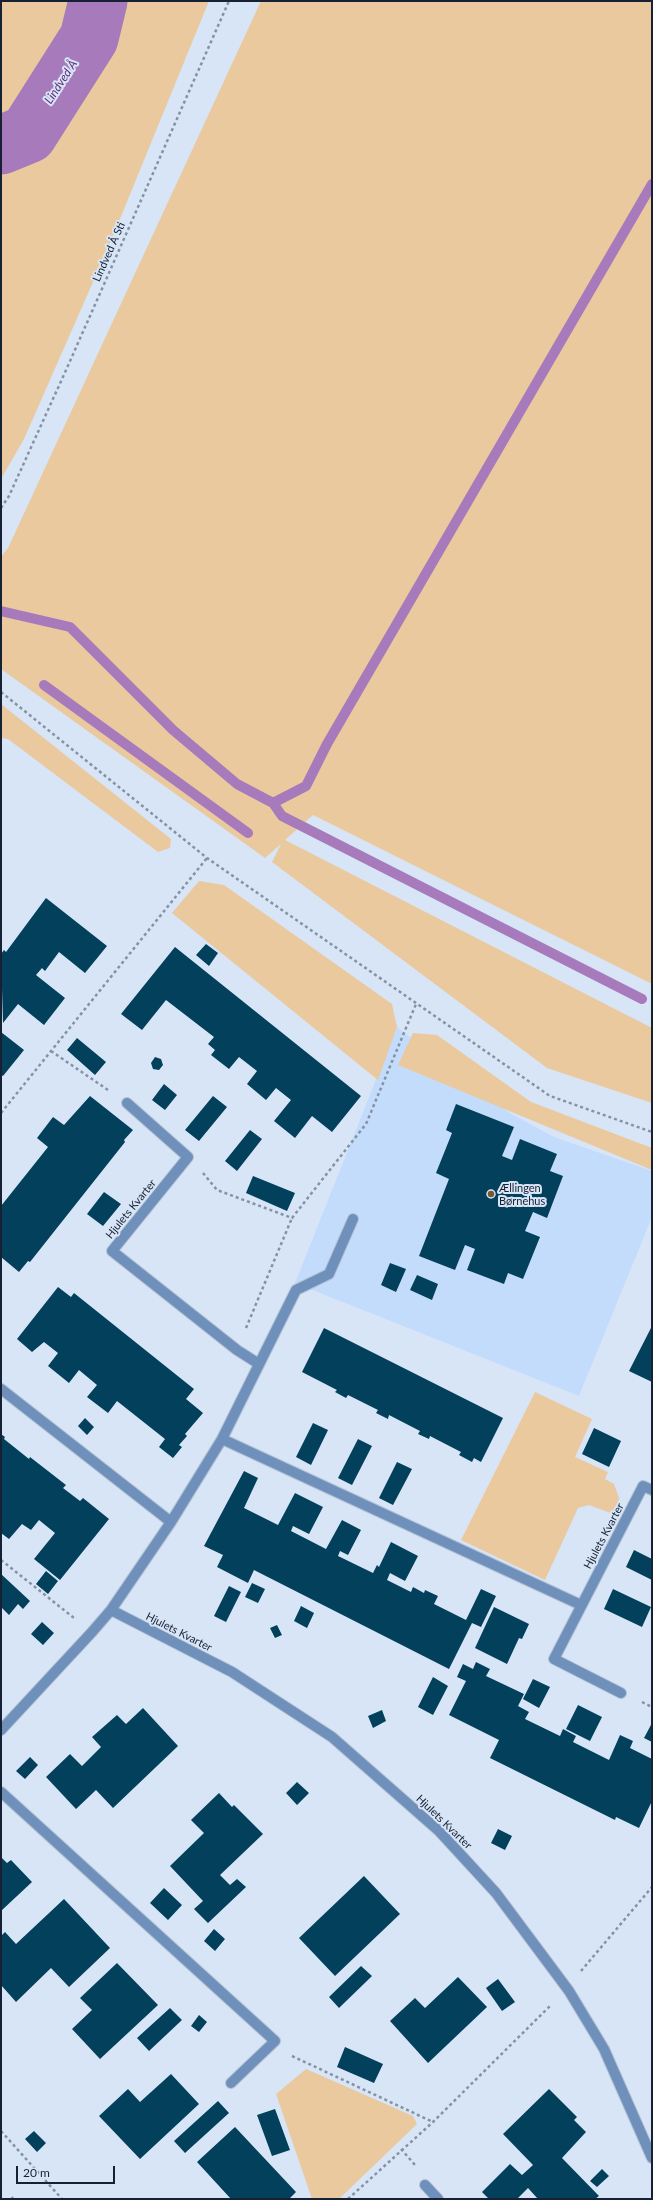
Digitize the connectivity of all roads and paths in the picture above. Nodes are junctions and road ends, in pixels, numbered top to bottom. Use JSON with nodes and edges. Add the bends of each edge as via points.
{"nodes":[{"id":1,"x":229,"y":1,"type":"edge"},
{"id":2,"x":1,"y":508,"type":"edge"},
{"id":3,"x":1,"y":692,"type":"edge"},
{"id":4,"x":207,"y":858,"type":"junction"},
{"id":5,"x":416,"y":1004,"type":"junction"},
{"id":6,"x":51,"y":1051,"type":"junction"},
{"id":7,"x":127,"y":1103,"type":"joint"},
{"id":8,"x":1,"y":1113,"type":"edge"},
{"id":9,"x":652,"y":1132,"type":"edge"},
{"id":10,"x":188,"y":1157,"type":"junction"},
{"id":11,"x":292,"y":1218,"type":"junction"},
{"id":12,"x":353,"y":1219,"type":"dead end"},
{"id":13,"x":236,"y":1350,"type":"junction"},
{"id":14,"x":259,"y":1364,"type":"junction"},
{"id":15,"x":1,"y":1389,"type":"edge"},
{"id":16,"x":222,"y":1439,"type":"junction"},
{"id":17,"x":652,"y":1490,"type":"edge"},
{"id":18,"x":171,"y":1522,"type":"junction"},
{"id":19,"x":1,"y":1560,"type":"edge"},
{"id":20,"x":581,"y":1605,"type":"junction"},
{"id":21,"x":111,"y":1610,"type":"junction"},
{"id":22,"x":92,"y":1632,"type":"junction"},
{"id":23,"x":621,"y":1693,"type":"dead end"},
{"id":24,"x":1,"y":1730,"type":"edge"},
{"id":25,"x":1,"y":1792,"type":"edge"},
{"id":26,"x":652,"y":1888,"type":"edge"},
{"id":27,"x":567,"y":1988,"type":"junction"},
{"id":28,"x":275,"y":2041,"type":"junction"},
{"id":29,"x":232,"y":2083,"type":"dead end"},
{"id":30,"x":433,"y":2122,"type":"junction"},
{"id":31,"x":1,"y":2131,"type":"edge"},
{"id":32,"x":652,"y":2158,"type":"edge"},
{"id":33,"x":425,"y":2185,"type":"dead end"},
{"id":34,"x":62,"y":2199,"type":"edge"},
{"id":35,"x":348,"y":2199,"type":"edge"},
{"id":36,"x":438,"y":2199,"type":"edge"}],
"edges":[{"from":1,"to":2,"type":"path","name":"Lindved Å Sti","via":[[67,368]]},
{"from":3,"to":4,"type":"path"},
{"from":4,"to":5,"type":"path"},
{"from":4,"to":6,"type":"path"},
{"from":5,"to":9,"type":"path","via":[[550,1096]]},
{"from":5,"to":11,"type":"path","via":[[366,1124]]},
{"from":6,"to":7,"type":"path"},
{"from":6,"to":8,"type":"path"},
{"from":7,"to":10,"type":"street"},
{"from":10,"to":11,"type":"path","via":[[217,1190]]},
{"from":10,"to":13,"type":"street","name":"Hjulets Kvarter","via":[[112,1251]]},
{"from":11,"to":13,"type":"path"},
{"from":12,"to":14,"type":"street","via":[[328,1274],[296,1290]]},
{"from":13,"to":14,"type":"street","name":"Hjulets Kvarter"},
{"from":14,"to":16,"type":"street"},
{"from":15,"to":18,"type":"street"},
{"from":16,"to":18,"type":"street"},
{"from":16,"to":20,"type":"street"},
{"from":17,"to":20,"type":"street","name":"Hjulets Kvarter","via":[[644,1486]]},
{"from":18,"to":21,"type":"street"},
{"from":19,"to":22,"type":"path"},
{"from":20,"to":23,"type":"street","name":"Hjulets Kvarter","via":[[554,1659]]},
{"from":21,"to":22,"type":"street"},
{"from":21,"to":27,"type":"street","name":"Hjulets Kvarter","via":[[232,1672],[332,1737],[439,1831],[496,1894]]},
{"from":22,"to":24,"type":"street"},
{"from":25,"to":28,"type":"street"},
{"from":26,"to":27,"type":"path"},
{"from":27,"to":30,"type":"path","via":[[523,2035]]},
{"from":27,"to":32,"type":"street","name":"Hjulets Kvarter","via":[[604,2049]]},
{"from":28,"to":29,"type":"street"},
{"from":28,"to":30,"type":"path","via":[[293,2057]]},
{"from":30,"to":35,"type":"path"},
{"from":31,"to":34,"type":"path"},
{"from":33,"to":36,"type":"street"}]}
